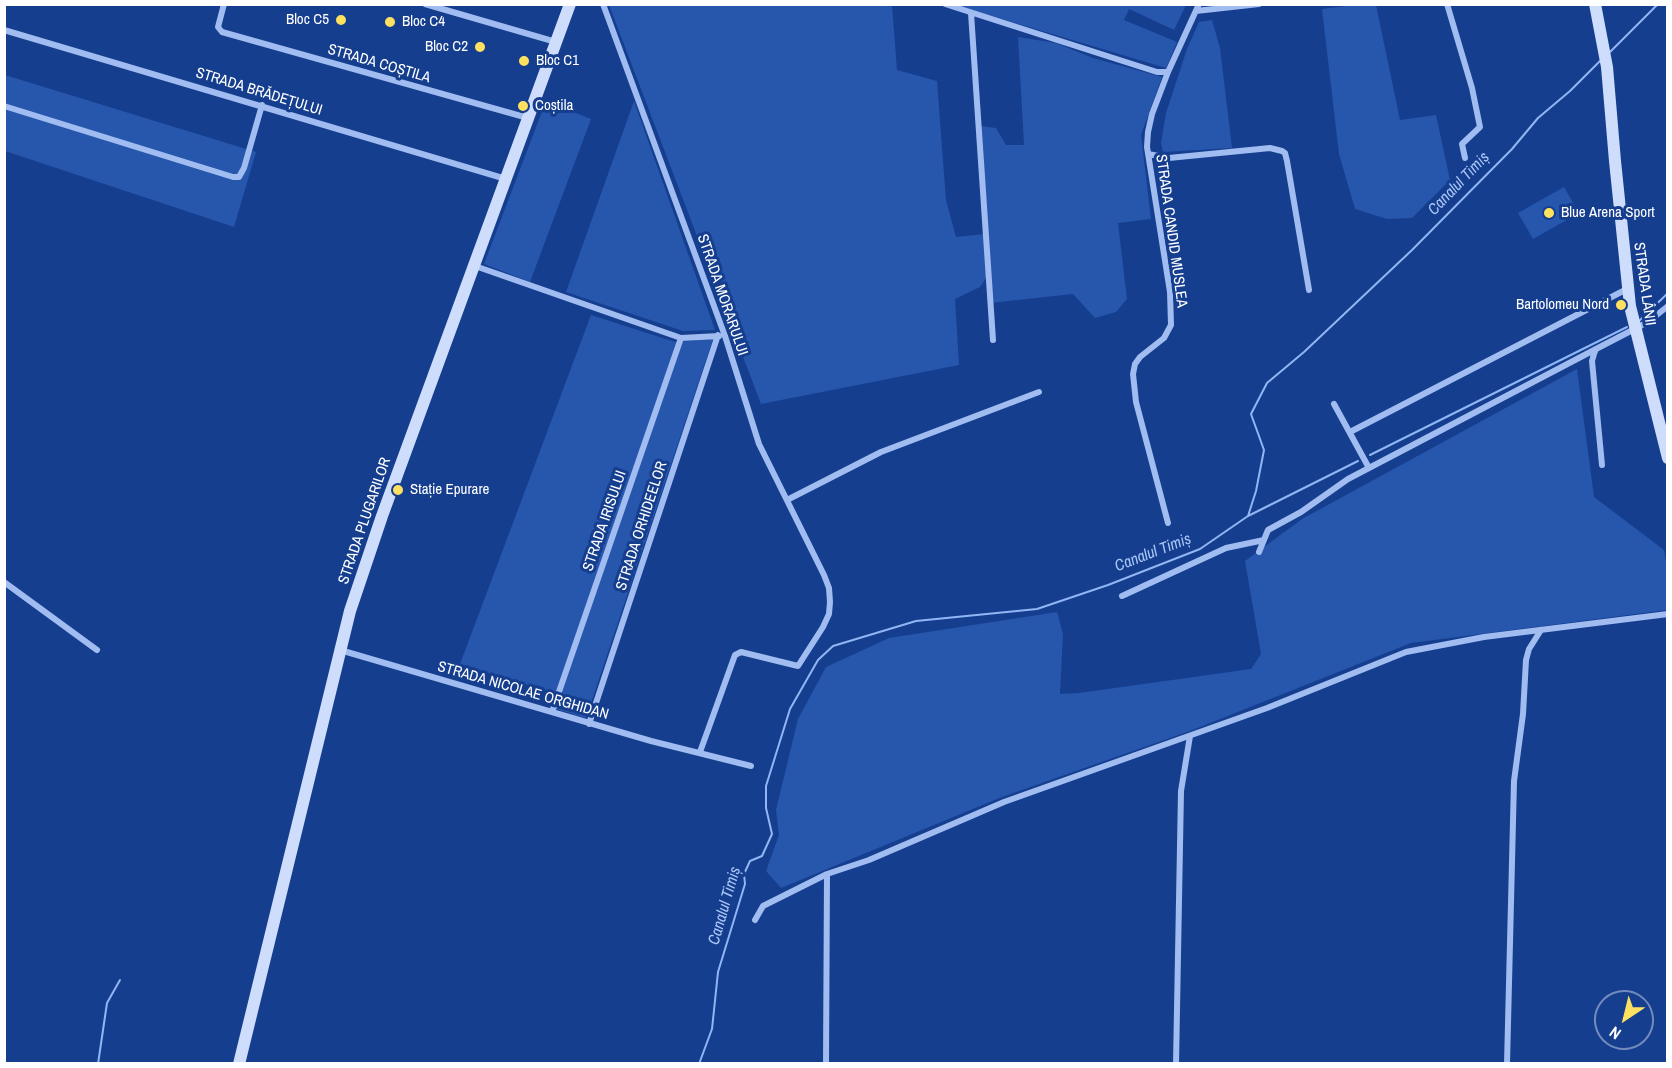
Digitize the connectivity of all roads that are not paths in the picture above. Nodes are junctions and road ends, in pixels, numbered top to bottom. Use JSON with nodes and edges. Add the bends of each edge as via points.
{"nodes":[{"id":1,"x":224,"y":4,"type":"edge"},
{"id":2,"x":425,"y":4,"type":"edge"},
{"id":3,"x":570,"y":4,"type":"edge"},
{"id":4,"x":603,"y":4,"type":"edge"},
{"id":5,"x":945,"y":4,"type":"edge"},
{"id":6,"x":1259,"y":4,"type":"edge"},
{"id":7,"x":1447,"y":4,"type":"edge"},
{"id":8,"x":1595,"y":4,"type":"edge"},
{"id":9,"x":1197,"y":8,"type":"edge"},
{"id":10,"x":971,"y":13,"type":"junction"},
{"id":11,"x":4,"y":30,"type":"edge"},
{"id":12,"x":556,"y":42,"type":"junction"},
{"id":13,"x":1168,"y":72,"type":"junction"},
{"id":14,"x":262,"y":105,"type":"junction"},
{"id":15,"x":4,"y":106,"type":"edge"},
{"id":16,"x":529,"y":118,"type":"junction"},
{"id":17,"x":1148,"y":154,"type":"junction"},
{"id":18,"x":1465,"y":158,"type":"dead end"},
{"id":19,"x":506,"y":179,"type":"junction"},
{"id":20,"x":474,"y":265,"type":"junction"},
{"id":21,"x":1627,"y":289,"type":"junction"},
{"id":22,"x":1309,"y":290,"type":"dead end"},
{"id":23,"x":1668,"y":306,"type":"edge"},
{"id":24,"x":1634,"y":330,"type":"junction"},
{"id":25,"x":722,"y":336,"type":"junction"},
{"id":26,"x":681,"y":338,"type":"junction"},
{"id":27,"x":993,"y":340,"type":"dead end"},
{"id":28,"x":1596,"y":349,"type":"junction"},
{"id":29,"x":1039,"y":392,"type":"dead end"},
{"id":30,"x":1334,"y":404,"type":"dead end"},
{"id":31,"x":1350,"y":432,"type":"junction"},
{"id":32,"x":1668,"y":458,"type":"edge"},
{"id":33,"x":1602,"y":465,"type":"dead end"},
{"id":34,"x":1369,"y":468,"type":"junction"},
{"id":35,"x":787,"y":500,"type":"junction"},
{"id":36,"x":1168,"y":523,"type":"dead end"},
{"id":37,"x":1264,"y":540,"type":"junction"},
{"id":38,"x":1259,"y":552,"type":"dead end"},
{"id":39,"x":4,"y":582,"type":"edge"},
{"id":40,"x":1122,"y":596,"type":"dead end"},
{"id":41,"x":1668,"y":614,"type":"edge"},
{"id":42,"x":1541,"y":630,"type":"junction"},
{"id":43,"x":98,"y":650,"type":"dead end"},
{"id":44,"x":340,"y":650,"type":"junction"},
{"id":45,"x":552,"y":712,"type":"junction"},
{"id":46,"x":589,"y":724,"type":"junction"},
{"id":47,"x":1190,"y":736,"type":"junction"},
{"id":48,"x":700,"y":752,"type":"junction"},
{"id":49,"x":751,"y":766,"type":"dead end"},
{"id":50,"x":827,"y":874,"type":"junction"},
{"id":51,"x":755,"y":920,"type":"dead end"},
{"id":52,"x":239,"y":1064,"type":"edge"},
{"id":53,"x":826,"y":1064,"type":"edge"},
{"id":54,"x":1176,"y":1064,"type":"edge"},
{"id":55,"x":1507,"y":1064,"type":"edge"}],
"edges":[{"from":1,"to":16,"type":"street","name":"STRADA COȘTILA","via":[[218,27],[222,32]]},
{"from":2,"to":12,"type":"street"},
{"from":3,"to":12,"type":"street","name":"STRADA PLUGARILOR"},
{"from":4,"to":25,"type":"street","name":"STRADA MORARULUI"},
{"from":5,"to":10,"type":"street"},
{"from":6,"to":9,"type":"street"},
{"from":7,"to":18,"type":"street","via":[[1480,127],[1462,144]]},
{"from":8,"to":21,"type":"street","name":"STRADA LÂNII","via":[[1607,67]]},
{"from":9,"to":13,"type":"street","name":"STRADA CANDID MUSLEA"},
{"from":10,"to":13,"type":"street"},
{"from":10,"to":27,"type":"street"},
{"from":11,"to":14,"type":"street","name":"STRADA BRĂDEȚULUI"},
{"from":12,"to":16,"type":"street","name":"STRADA PLUGARILOR"},
{"from":13,"to":17,"type":"street","name":"STRADA CANDID MUSLEA","via":[[1152,114]]},
{"from":14,"to":15,"type":"street","via":[[239,177]]},
{"from":14,"to":19,"type":"street","name":"STRADA BRĂDEȚULUI"},
{"from":16,"to":19,"type":"street","name":"STRADA PLUGARILOR"},
{"from":17,"to":22,"type":"street","via":[[1177,158],[1270,148],[1285,153]]},
{"from":17,"to":36,"type":"street","name":"STRADA CANDID MUSLEA","via":[[1172,325],[1164,338],[1135,364],[1134,381]]},
{"from":19,"to":20,"type":"street","name":"STRADA PLUGARILOR"},
{"from":20,"to":26,"type":"street"},
{"from":20,"to":44,"type":"street","name":"STRADA PLUGARILOR","via":[[381,516]]},
{"from":21,"to":24,"type":"street","name":"STRADA LÂNII"},
{"from":21,"to":31,"type":"street"},
{"from":23,"to":24,"type":"street"},
{"from":24,"to":28,"type":"street"},
{"from":24,"to":32,"type":"street","name":"STRADA LÂNII"},
{"from":25,"to":26,"type":"street"},
{"from":25,"to":35,"type":"street","name":"STRADA MORARULUI","via":[[759,444]]},
{"from":25,"to":46,"type":"street","name":"STRADA ORHIDEELOR"},
{"from":26,"to":45,"type":"street","name":"STRADA IRISULUI"},
{"from":28,"to":33,"type":"street","via":[[1592,361]]},
{"from":28,"to":34,"type":"street"},
{"from":29,"to":35,"type":"street","via":[[881,452]]},
{"from":30,"to":31,"type":"street"},
{"from":31,"to":34,"type":"street"},
{"from":34,"to":37,"type":"street","via":[[1268,530]]},
{"from":35,"to":48,"type":"street","name":"STRADA MORARULUI","via":[[829,588],[829,614],[798,666],[741,652],[735,655]]},
{"from":37,"to":38,"type":"street"},
{"from":37,"to":40,"type":"street","via":[[1226,548]]},
{"from":39,"to":43,"type":"street"},
{"from":41,"to":42,"type":"street"},
{"from":42,"to":47,"type":"street","via":[[1406,652]]},
{"from":42,"to":55,"type":"street","via":[[1526,660],[1514,781]]},
{"from":44,"to":45,"type":"street","name":"STRADA NICOLAE ORGHIDAN"},
{"from":44,"to":52,"type":"street","name":"STRADA PLUGARILOR"},
{"from":45,"to":46,"type":"street","name":"STRADA NICOLAE ORGHIDAN"},
{"from":46,"to":48,"type":"street","name":"STRADA NICOLAE ORGHIDAN"},
{"from":47,"to":50,"type":"street","via":[[1004,802]]},
{"from":47,"to":54,"type":"street","via":[[1181,791]]},
{"from":48,"to":49,"type":"street","name":"STRADA NICOLAE ORGHIDAN"},
{"from":50,"to":51,"type":"street","via":[[763,906]]},
{"from":50,"to":53,"type":"street"}]}
